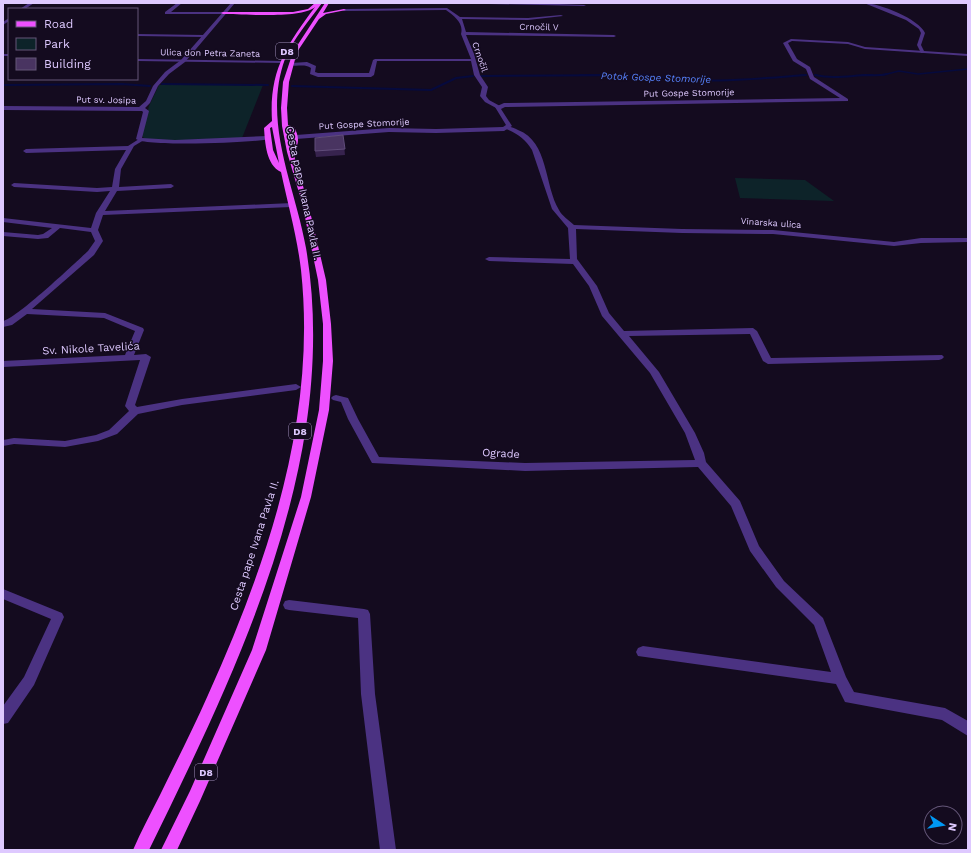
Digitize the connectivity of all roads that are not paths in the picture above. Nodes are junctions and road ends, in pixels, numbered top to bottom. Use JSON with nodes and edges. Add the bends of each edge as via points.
{"nodes":[{"id":1,"x":180,"y":3,"type":"edge"},
{"id":2,"x":233,"y":3,"type":"edge"},
{"id":3,"x":317,"y":3,"type":"edge"},
{"id":4,"x":320,"y":3,"type":"edge"},
{"id":5,"x":327,"y":3,"type":"edge"},
{"id":6,"x":332,"y":3,"type":"edge"},
{"id":7,"x":866,"y":3,"type":"edge"},
{"id":8,"x":872,"y":3,"type":"edge"},
{"id":9,"x":881,"y":3,"type":"edge"},
{"id":10,"x":584,"y":5,"type":"dead end"},
{"id":11,"x":447,"y":6,"type":"edge"},
{"id":12,"x":344,"y":10,"type":"junction"},
{"id":13,"x":457,"y":10,"type":"dead end"},
{"id":14,"x":293,"y":13,"type":"junction"},
{"id":15,"x":223,"y":14,"type":"junction"},
{"id":16,"x":562,"y":16,"type":"dead end"},
{"id":17,"x":459,"y":18,"type":"junction"},
{"id":18,"x":316,"y":20,"type":"junction"},
{"id":19,"x":305,"y":23,"type":"junction"},
{"id":20,"x":463,"y":33,"type":"junction"},
{"id":21,"x":138,"y":35,"type":"edge"},
{"id":22,"x":204,"y":36,"type":"junction"},
{"id":23,"x":614,"y":36,"type":"dead end"},
{"id":24,"x":923,"y":52,"type":"junction"},
{"id":25,"x":968,"y":55,"type":"edge"},
{"id":26,"x":138,"y":60,"type":"edge"},
{"id":27,"x":474,"y":60,"type":"junction"},
{"id":28,"x":183,"y":61,"type":"junction"},
{"id":29,"x":287,"y":63,"type":"junction"},
{"id":30,"x":498,"y":107,"type":"junction"},
{"id":31,"x":3,"y":108,"type":"edge"},
{"id":32,"x":140,"y":109,"type":"junction"},
{"id":33,"x":274,"y":122,"type":"junction"},
{"id":34,"x":285,"y":126,"type":"junction"},
{"id":35,"x":508,"y":128,"type":"junction"},
{"id":36,"x":296,"y":137,"type":"junction"},
{"id":37,"x":268,"y":138,"type":"junction"},
{"id":38,"x":141,"y":140,"type":"junction"},
{"id":39,"x":130,"y":148,"type":"junction"},
{"id":40,"x":26,"y":151,"type":"dead end"},
{"id":41,"x":290,"y":152,"type":"junction"},
{"id":42,"x":284,"y":171,"type":"junction"},
{"id":43,"x":14,"y":185,"type":"dead end"},
{"id":44,"x":171,"y":186,"type":"dead end"},
{"id":45,"x":115,"y":189,"type":"junction"},
{"id":46,"x":292,"y":205,"type":"junction"},
{"id":47,"x":100,"y":213,"type":"junction"},
{"id":48,"x":3,"y":220,"type":"edge"},
{"id":49,"x":59,"y":226,"type":"junction"},
{"id":50,"x":572,"y":227,"type":"junction"},
{"id":51,"x":94,"y":230,"type":"junction"},
{"id":52,"x":3,"y":234,"type":"edge"},
{"id":53,"x":968,"y":240,"type":"edge"},
{"id":54,"x":489,"y":259,"type":"dead end"},
{"id":55,"x":575,"y":262,"type":"junction"},
{"id":56,"x":25,"y":311,"type":"junction"},
{"id":57,"x":3,"y":324,"type":"edge"},
{"id":58,"x":622,"y":334,"type":"junction"},
{"id":59,"x":939,"y":356,"type":"dead end"},
{"id":60,"x":128,"y":358,"type":"junction"},
{"id":61,"x":3,"y":364,"type":"edge"},
{"id":62,"x":296,"y":387,"type":"dead end"},
{"id":63,"x":336,"y":398,"type":"dead end"},
{"id":64,"x":136,"y":411,"type":"junction"},
{"id":65,"x":3,"y":443,"type":"edge"},
{"id":66,"x":701,"y":463,"type":"junction"},
{"id":67,"x":3,"y":594,"type":"edge"},
{"id":68,"x":289,"y":605,"type":"dead end"},
{"id":69,"x":643,"y":652,"type":"dead end"},
{"id":70,"x":840,"y":679,"type":"junction"},
{"id":71,"x":3,"y":718,"type":"edge"},
{"id":72,"x":968,"y":730,"type":"edge"},
{"id":73,"x":141,"y":850,"type":"edge"},
{"id":74,"x":170,"y":850,"type":"edge"},
{"id":75,"x":388,"y":850,"type":"edge"}],
"edges":[{"from":1,"to":15,"type":"street","via":[[167,13]]},
{"from":2,"to":15,"type":"street"},
{"from":3,"to":14,"type":"main road","via":[[310,10]]},
{"from":4,"to":19,"type":"main road","name":"Cesta pape Ivana Pavla II.","number":"D8"},
{"from":5,"to":18,"type":"main road","name":"Cesta pape Ivana Pavla II.","number":"D8"},
{"from":6,"to":12,"type":"main road","via":[[330,6]]},
{"from":7,"to":24,"type":"street","via":[[914,22],[922,28],[919,45]]},
{"from":8,"to":9,"type":"street"},
{"from":10,"to":11,"type":"street"},
{"from":11,"to":12,"type":"street"},
{"from":11,"to":13,"type":"street"},
{"from":11,"to":17,"type":"street"},
{"from":12,"to":18,"type":"main road","via":[[325,14]]},
{"from":14,"to":15,"type":"main road"},
{"from":14,"to":19,"type":"main road","via":[[302,15]]},
{"from":15,"to":22,"type":"street"},
{"from":16,"to":17,"type":"street","via":[[528,19]]},
{"from":17,"to":20,"type":"street","name":"Crnočil"},
{"from":18,"to":29,"type":"main road","name":"Cesta pape Ivana Pavla II.","number":"D8"},
{"from":19,"to":29,"type":"main road","name":"Cesta pape Ivana Pavla II.","number":"D8","via":[[291,45]]},
{"from":20,"to":23,"type":"street","name":"Crnočil V"},
{"from":20,"to":27,"type":"street","name":"Crnočil"},
{"from":21,"to":22,"type":"street"},
{"from":22,"to":28,"type":"street"},
{"from":24,"to":25,"type":"street","name":"Put Gospe Stomorije"},
{"from":24,"to":30,"type":"street","name":"Put Gospe Stomorije","via":[[865,48],[838,42],[786,41],[795,60],[808,68],[812,78],[846,100]]},
{"from":26,"to":28,"type":"street","name":"Ulica don Petra Zaneta"},
{"from":27,"to":29,"type":"street","name":"Ulica don Petra Zaneta","via":[[375,60],[371,75],[318,75],[312,73],[314,67],[307,63]]},
{"from":27,"to":30,"type":"street","name":"Crnočil","via":[[477,75],[485,87],[483,96]]},
{"from":28,"to":29,"type":"street","name":"Ulica don Petra Zaneta"},
{"from":28,"to":32,"type":"street","via":[[167,73],[156,86],[148,102]]},
{"from":29,"to":33,"type":"main road","name":"Cesta pape Ivana Pavla II.","number":"D8","via":[[275,96]]},
{"from":29,"to":34,"type":"main road","name":"Cesta pape Ivana Pavla II.","number":"D8"},
{"from":30,"to":35,"type":"street"},
{"from":31,"to":32,"type":"street","name":"Put sv. Josipa"},
{"from":32,"to":38,"type":"street","name":"Put sv. Josipa","via":[[146,111],[139,137]]},
{"from":33,"to":37,"type":"main road","via":[[268,128]]},
{"from":33,"to":42,"type":"main road","name":"Cesta pape Ivana Pavla II.","number":"D8"},
{"from":34,"to":36,"type":"main road","via":[[292,128]]},
{"from":34,"to":41,"type":"main road","name":"Cesta pape Ivana Pavla II.","number":"D8"},
{"from":35,"to":36,"type":"street","name":"Put Gospe Stomorije","via":[[389,130]]},
{"from":35,"to":50,"type":"street","via":[[526,136],[539,157],[556,210]]},
{"from":36,"to":41,"type":"main road","via":[[295,145]]},
{"from":37,"to":38,"type":"street","via":[[175,142]]},
{"from":37,"to":42,"type":"main road","via":[[275,163]]},
{"from":38,"to":39,"type":"street"},
{"from":39,"to":40,"type":"street"},
{"from":39,"to":45,"type":"street","via":[[118,168]]},
{"from":41,"to":74,"type":"main road","name":"Cesta pape Ivana Pavla II.","number":"D8","via":[[305,203],[322,280],[328,361],[324,410],[306,498],[259,650]]},
{"from":42,"to":46,"type":"main road","name":"Cesta pape Ivana Pavla II.","number":"D8"},
{"from":43,"to":45,"type":"street"},
{"from":44,"to":45,"type":"street"},
{"from":45,"to":47,"type":"street"},
{"from":46,"to":47,"type":"street"},
{"from":46,"to":73,"type":"main road","name":"Cesta pape Ivana Pavla II.","number":"D8","via":[[302,246],[309,328],[307,387],[292,474],[251,605],[218,687]]},
{"from":47,"to":51,"type":"street"},
{"from":48,"to":49,"type":"street"},
{"from":49,"to":51,"type":"street"},
{"from":49,"to":52,"type":"street","via":[[45,236]]},
{"from":50,"to":53,"type":"street","name":"Vinarska ulica","via":[[773,232],[894,244],[922,240]]},
{"from":50,"to":55,"type":"street"},
{"from":51,"to":56,"type":"street","via":[[99,242],[91,253]]},
{"from":54,"to":55,"type":"street"},
{"from":55,"to":58,"type":"street","via":[[593,286],[605,314]]},
{"from":56,"to":57,"type":"street"},
{"from":56,"to":60,"type":"street","via":[[106,316],[140,330]]},
{"from":58,"to":59,"type":"street","via":[[753,331],[768,361]]},
{"from":58,"to":66,"type":"street","via":[[654,372],[690,433]]},
{"from":60,"to":61,"type":"street","name":"Sv. Nikole Tavelića"},
{"from":60,"to":64,"type":"street","name":"Sv. Nikole Tavelića","via":[[146,357],[130,406]]},
{"from":62,"to":64,"type":"street","via":[[182,402]]},
{"from":63,"to":66,"type":"street","name":"Ograde","via":[[345,400],[353,420],[376,460],[525,466]]},
{"from":64,"to":65,"type":"street","via":[[113,432],[98,438],[65,444],[14,441]]},
{"from":66,"to":70,"type":"street","via":[[736,504],[754,548],[780,584],[819,622]]},
{"from":67,"to":71,"type":"street","via":[[58,618],[29,681]]},
{"from":68,"to":75,"type":"street","via":[[364,614],[368,694]]},
{"from":69,"to":70,"type":"street"},
{"from":70,"to":72,"type":"street","via":[[850,698],[945,714]]}]}
